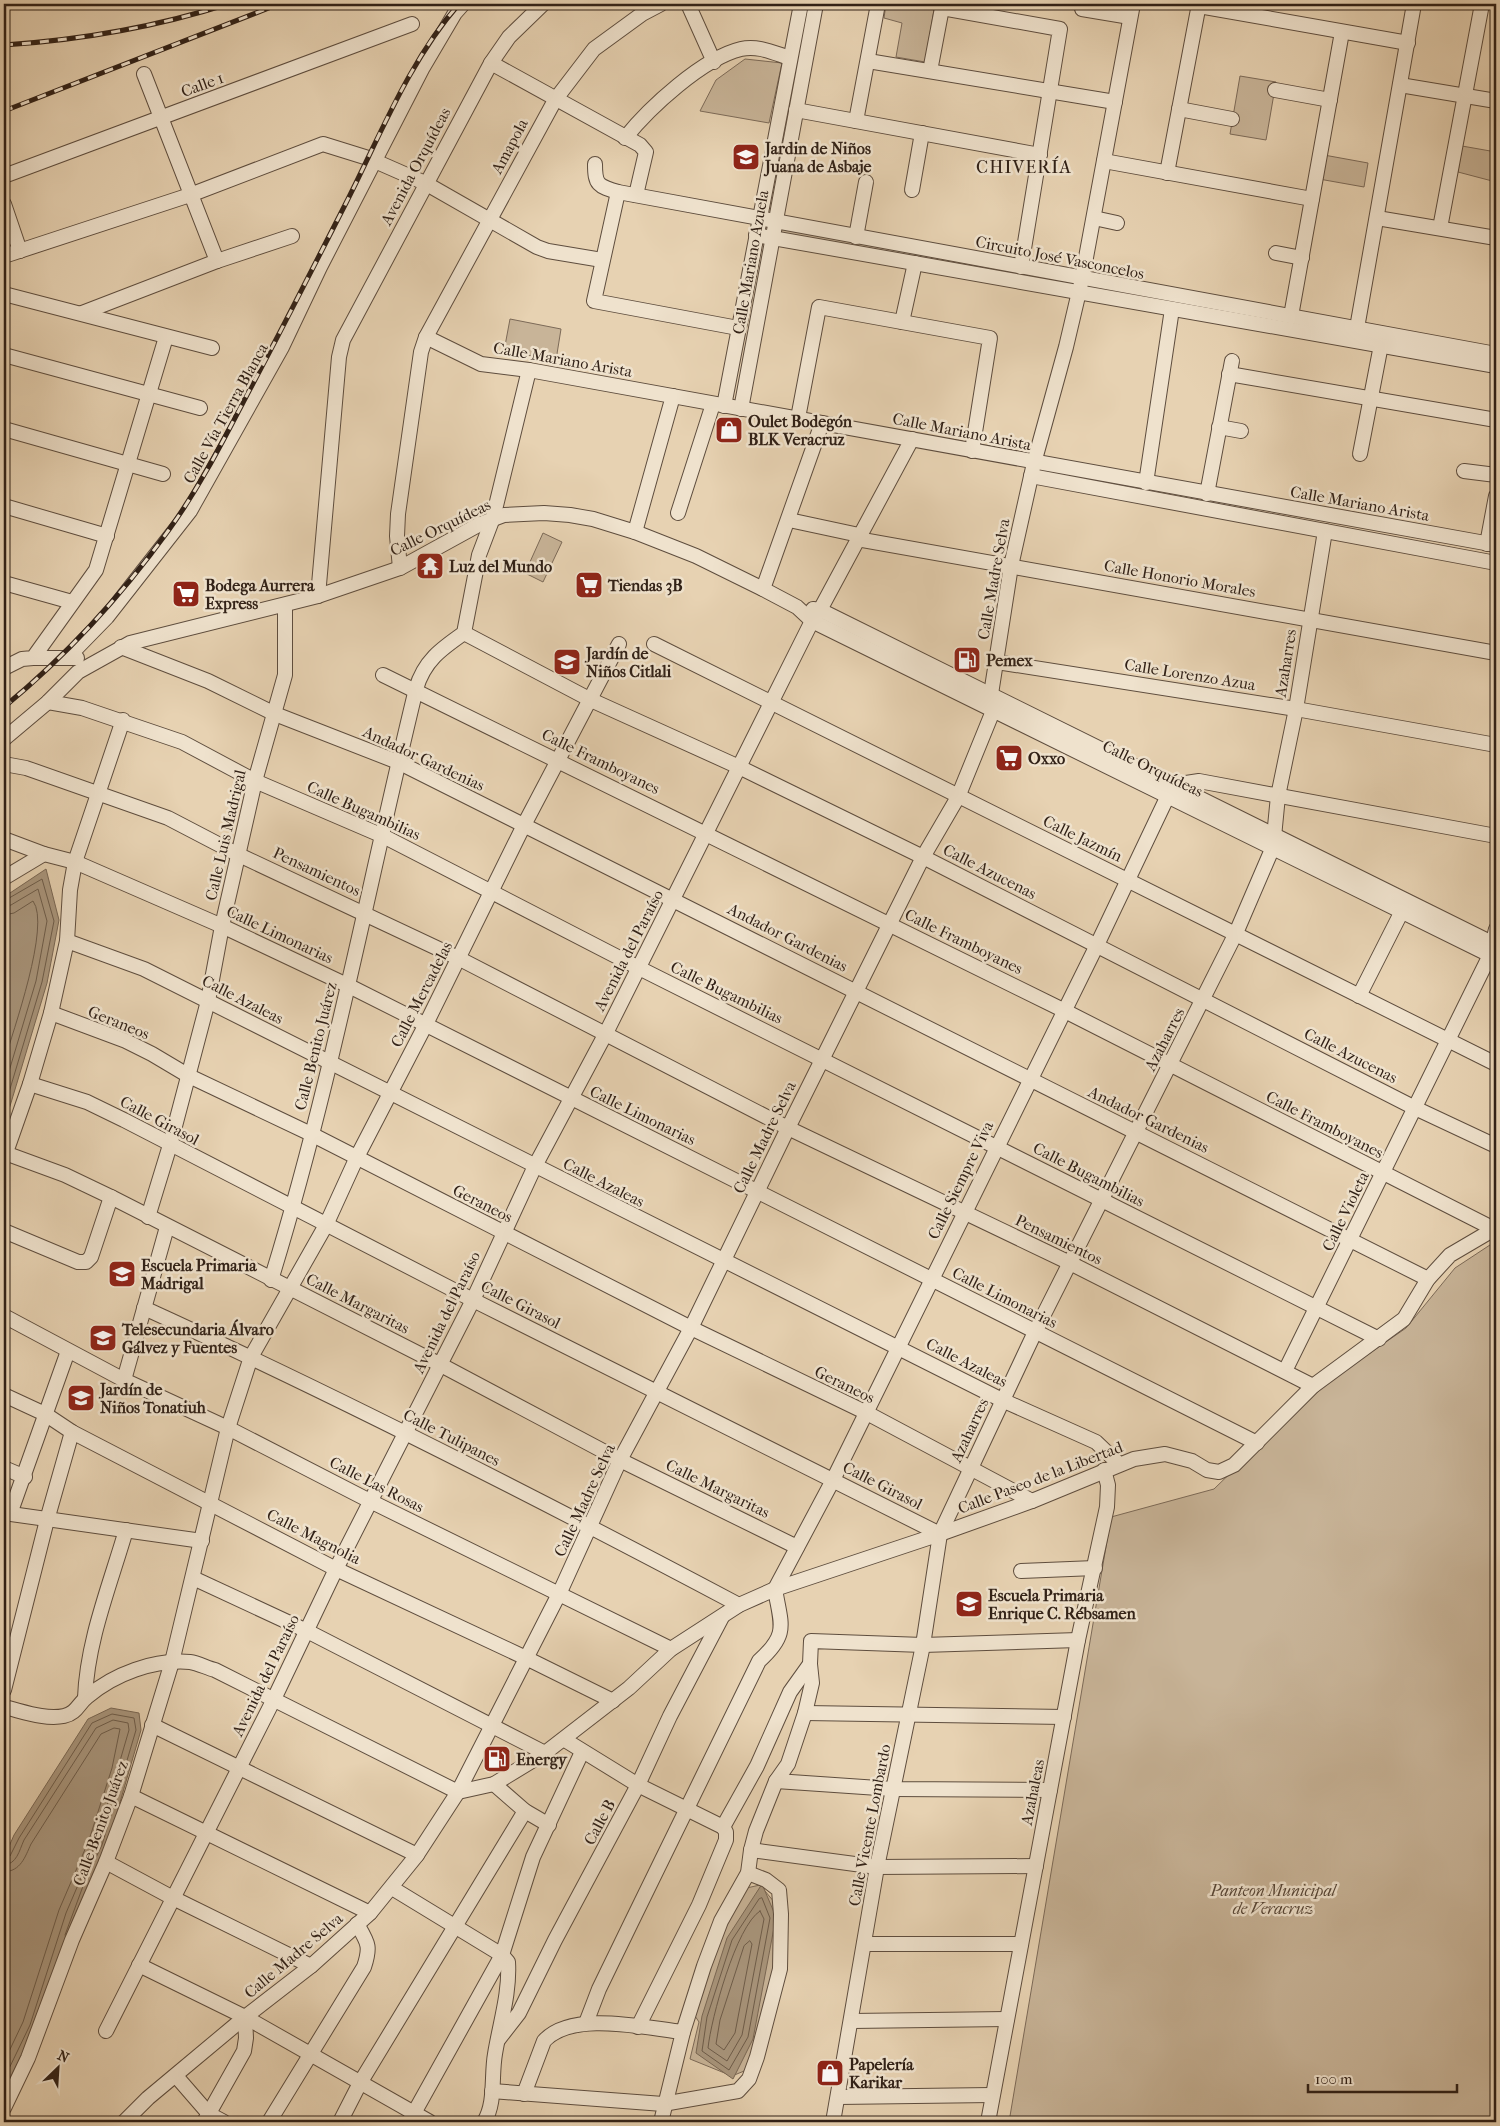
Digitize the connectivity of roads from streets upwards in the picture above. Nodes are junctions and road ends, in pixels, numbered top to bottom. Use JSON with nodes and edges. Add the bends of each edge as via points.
{"nodes":[{"id":1,"x":463,"y":4,"type":"edge"},
{"id":2,"x":543,"y":4,"type":"edge"},
{"id":3,"x":661,"y":4,"type":"edge"},
{"id":4,"x":688,"y":4,"type":"edge"},
{"id":5,"x":801,"y":4,"type":"edge"},
{"id":6,"x":816,"y":4,"type":"edge"},
{"id":7,"x":878,"y":4,"type":"edge"},
{"id":8,"x":1414,"y":4,"type":"edge"},
{"id":9,"x":1482,"y":4,"type":"edge"},
{"id":10,"x":1199,"y":5,"type":"edge"},
{"id":11,"x":1082,"y":9,"type":"dead end"},
{"id":12,"x":1131,"y":10,"type":"edge"},
{"id":13,"x":412,"y":24,"type":"dead end"},
{"id":14,"x":1342,"y":32,"type":"junction"},
{"id":15,"x":1408,"y":43,"type":"junction"},
{"id":16,"x":790,"y":58,"type":"junction"},
{"id":17,"x":868,"y":61,"type":"junction"},
{"id":18,"x":714,"y":62,"type":"junction"},
{"id":19,"x":491,"y":63,"type":"junction"},
{"id":20,"x":930,"y":72,"type":"junction"},
{"id":21,"x":144,"y":74,"type":"dead end"},
{"id":22,"x":1400,"y":85,"type":"junction"},
{"id":23,"x":1275,"y":90,"type":"dead end"},
{"id":24,"x":1049,"y":92,"type":"junction"},
{"id":25,"x":1464,"y":96,"type":"junction"},
{"id":26,"x":555,"y":100,"type":"junction"},
{"id":27,"x":1330,"y":100,"type":"junction"},
{"id":28,"x":1496,"y":101,"type":"edge"},
{"id":29,"x":1115,"y":102,"type":"junction"},
{"id":30,"x":1179,"y":109,"type":"junction"},
{"id":31,"x":796,"y":110,"type":"junction"},
{"id":32,"x":161,"y":118,"type":"junction"},
{"id":33,"x":1232,"y":119,"type":"dead end"},
{"id":34,"x":856,"y":121,"type":"junction"},
{"id":35,"x":922,"y":133,"type":"junction"},
{"id":36,"x":626,"y":138,"type":"junction"},
{"id":37,"x":1040,"y":155,"type":"junction"},
{"id":38,"x":375,"y":161,"type":"junction"},
{"id":39,"x":1104,"y":161,"type":"junction"},
{"id":40,"x":595,"y":164,"type":"dead end"},
{"id":41,"x":1167,"y":174,"type":"junction"},
{"id":42,"x":4,"y":176,"type":"edge"},
{"id":43,"x":866,"y":182,"type":"dead end"},
{"id":44,"x":425,"y":183,"type":"junction"},
{"id":45,"x":912,"y":190,"type":"dead end"},
{"id":46,"x":618,"y":192,"type":"junction"},
{"id":47,"x":190,"y":195,"type":"junction"},
{"id":48,"x":636,"y":195,"type":"junction"},
{"id":49,"x":1312,"y":199,"type":"junction"},
{"id":50,"x":4,"y":204,"type":"edge"},
{"id":51,"x":1094,"y":218,"type":"junction"},
{"id":52,"x":1377,"y":218,"type":"junction"},
{"id":53,"x":759,"y":219,"type":"junction"},
{"id":54,"x":490,"y":220,"type":"junction"},
{"id":55,"x":775,"y":222,"type":"junction"},
{"id":56,"x":1117,"y":223,"type":"dead end"},
{"id":57,"x":1440,"y":228,"type":"junction"},
{"id":58,"x":756,"y":235,"type":"junction"},
{"id":59,"x":292,"y":236,"type":"dead end"},
{"id":60,"x":856,"y":237,"type":"junction"},
{"id":61,"x":772,"y":238,"type":"junction"},
{"id":62,"x":1496,"y":238,"type":"edge"},
{"id":63,"x":20,"y":251,"type":"junction"},
{"id":64,"x":1276,"y":253,"type":"dead end"},
{"id":65,"x":4,"y":256,"type":"edge"},
{"id":66,"x":1302,"y":258,"type":"junction"},
{"id":67,"x":602,"y":260,"type":"junction"},
{"id":68,"x":217,"y":261,"type":"junction"},
{"id":69,"x":915,"y":263,"type":"junction"},
{"id":70,"x":1021,"y":267,"type":"junction"},
{"id":71,"x":1080,"y":286,"type":"junction"},
{"id":72,"x":4,"y":294,"type":"edge"},
{"id":73,"x":1172,"y":309,"type":"junction"},
{"id":74,"x":82,"y":313,"type":"junction"},
{"id":75,"x":1291,"y":316,"type":"junction"},
{"id":76,"x":902,"y":322,"type":"junction"},
{"id":77,"x":738,"y":328,"type":"junction"},
{"id":78,"x":1357,"y":328,"type":"junction"},
{"id":79,"x":166,"y":337,"type":"junction"},
{"id":80,"x":426,"y":337,"type":"junction"},
{"id":81,"x":1382,"y":345,"type":"junction"},
{"id":82,"x":212,"y":348,"type":"dead end"},
{"id":83,"x":1496,"y":354,"type":"edge"},
{"id":84,"x":4,"y":355,"type":"edge"},
{"id":85,"x":1496,"y":366,"type":"edge"},
{"id":86,"x":529,"y":370,"type":"junction"},
{"id":87,"x":150,"y":394,"type":"junction"},
{"id":88,"x":672,"y":396,"type":"junction"},
{"id":89,"x":1370,"y":400,"type":"junction"},
{"id":90,"x":719,"y":405,"type":"junction"},
{"id":91,"x":200,"y":408,"type":"dead end"},
{"id":92,"x":741,"y":409,"type":"junction"},
{"id":93,"x":798,"y":418,"type":"junction"},
{"id":94,"x":1496,"y":420,"type":"edge"},
{"id":95,"x":822,"y":422,"type":"junction"},
{"id":96,"x":1219,"y":427,"type":"junction"},
{"id":97,"x":4,"y":429,"type":"edge"},
{"id":98,"x":1242,"y":431,"type":"dead end"},
{"id":99,"x":912,"y":440,"type":"junction"},
{"id":100,"x":972,"y":451,"type":"junction"},
{"id":101,"x":1360,"y":454,"type":"dead end"},
{"id":102,"x":129,"y":465,"type":"junction"},
{"id":103,"x":1032,"y":469,"type":"junction"},
{"id":104,"x":1464,"y":471,"type":"dead end"},
{"id":105,"x":163,"y":474,"type":"dead end"},
{"id":106,"x":1496,"y":475,"type":"edge"},
{"id":107,"x":1146,"y":483,"type":"junction"},
{"id":108,"x":1207,"y":494,"type":"junction"},
{"id":109,"x":1496,"y":496,"type":"edge"},
{"id":110,"x":4,"y":506,"type":"edge"},
{"id":111,"x":678,"y":513,"type":"dead end"},
{"id":112,"x":493,"y":518,"type":"junction"},
{"id":113,"x":789,"y":520,"type":"junction"},
{"id":114,"x":1325,"y":531,"type":"junction"},
{"id":115,"x":635,"y":532,"type":"junction"},
{"id":116,"x":107,"y":536,"type":"junction"},
{"id":117,"x":858,"y":537,"type":"junction"},
{"id":118,"x":1492,"y":545,"type":"edge"},
{"id":119,"x":1496,"y":563,"type":"edge"},
{"id":120,"x":1011,"y":566,"type":"junction"},
{"id":121,"x":400,"y":568,"type":"junction"},
{"id":122,"x":4,"y":584,"type":"edge"},
{"id":123,"x":763,"y":589,"type":"junction"},
{"id":124,"x":318,"y":596,"type":"junction"},
{"id":125,"x":72,"y":602,"type":"junction"},
{"id":126,"x":285,"y":605,"type":"junction"},
{"id":127,"x":816,"y":616,"type":"junction"},
{"id":128,"x":1310,"y":619,"type":"junction"},
{"id":129,"x":464,"y":633,"type":"junction"},
{"id":130,"x":619,"y":644,"type":"dead end"},
{"id":131,"x":654,"y":644,"type":"dead end"},
{"id":132,"x":122,"y":648,"type":"junction"},
{"id":133,"x":1496,"y":653,"type":"edge"},
{"id":134,"x":68,"y":657,"type":"junction"},
{"id":135,"x":33,"y":658,"type":"junction"},
{"id":136,"x":99,"y":658,"type":"junction"},
{"id":137,"x":997,"y":662,"type":"junction"},
{"id":138,"x":5,"y":666,"type":"edge"},
{"id":139,"x":383,"y":675,"type":"dead end"},
{"id":140,"x":416,"y":690,"type":"junction"},
{"id":141,"x":991,"y":694,"type":"junction"},
{"id":142,"x":591,"y":700,"type":"junction"},
{"id":143,"x":48,"y":702,"type":"junction"},
{"id":144,"x":772,"y":703,"type":"junction"},
{"id":145,"x":1296,"y":709,"type":"junction"},
{"id":146,"x":993,"y":712,"type":"junction"},
{"id":147,"x":275,"y":714,"type":"junction"},
{"id":148,"x":123,"y":720,"type":"junction"},
{"id":149,"x":1045,"y":729,"type":"junction"},
{"id":150,"x":4,"y":739,"type":"edge"},
{"id":151,"x":1496,"y":744,"type":"edge"},
{"id":152,"x":558,"y":759,"type":"junction"},
{"id":153,"x":398,"y":762,"type":"junction"},
{"id":154,"x":4,"y":764,"type":"edge"},
{"id":155,"x":739,"y":766,"type":"junction"},
{"id":156,"x":255,"y":781,"type":"junction"},
{"id":157,"x":1171,"y":790,"type":"junction"},
{"id":158,"x":97,"y":793,"type":"junction"},
{"id":159,"x":958,"y":796,"type":"junction"},
{"id":160,"x":1278,"y":796,"type":"junction"},
{"id":161,"x":524,"y":825,"type":"junction"},
{"id":162,"x":706,"y":832,"type":"junction"},
{"id":163,"x":383,"y":836,"type":"junction"},
{"id":164,"x":1496,"y":836,"type":"edge"},
{"id":165,"x":4,"y":839,"type":"edge"},
{"id":166,"x":1273,"y":841,"type":"junction"},
{"id":167,"x":44,"y":854,"type":"junction"},
{"id":168,"x":239,"y":855,"type":"junction"},
{"id":169,"x":924,"y":857,"type":"junction"},
{"id":170,"x":75,"y":862,"type":"junction"},
{"id":171,"x":4,"y":878,"type":"edge"},
{"id":172,"x":1129,"y":879,"type":"junction"},
{"id":173,"x":492,"y":891,"type":"junction"},
{"id":174,"x":674,"y":899,"type":"junction"},
{"id":175,"x":1402,"y":911,"type":"junction"},
{"id":176,"x":365,"y":913,"type":"junction"},
{"id":177,"x":891,"y":925,"type":"junction"},
{"id":178,"x":222,"y":926,"type":"junction"},
{"id":179,"x":1496,"y":929,"type":"edge"},
{"id":180,"x":1236,"y":933,"type":"junction"},
{"id":181,"x":67,"y":941,"type":"junction"},
{"id":182,"x":1097,"y":945,"type":"junction"},
{"id":183,"x":1494,"y":950,"type":"edge"},
{"id":184,"x":458,"y":958,"type":"junction"},
{"id":185,"x":639,"y":968,"type":"junction"},
{"id":186,"x":349,"y":986,"type":"junction"},
{"id":187,"x":856,"y":991,"type":"junction"},
{"id":188,"x":1358,"y":996,"type":"junction"},
{"id":189,"x":1204,"y":1000,"type":"junction"},
{"id":190,"x":208,"y":1001,"type":"junction"},
{"id":191,"x":1064,"y":1010,"type":"junction"},
{"id":192,"x":51,"y":1013,"type":"junction"},
{"id":193,"x":426,"y":1024,"type":"junction"},
{"id":194,"x":606,"y":1033,"type":"junction"},
{"id":195,"x":1449,"y":1040,"type":"junction"},
{"id":196,"x":822,"y":1059,"type":"junction"},
{"id":197,"x":328,"y":1061,"type":"junction"},
{"id":198,"x":1496,"y":1064,"type":"edge"},
{"id":199,"x":1170,"y":1065,"type":"junction"},
{"id":200,"x":189,"y":1076,"type":"junction"},
{"id":201,"x":1029,"y":1080,"type":"junction"},
{"id":202,"x":30,"y":1084,"type":"junction"},
{"id":203,"x":390,"y":1093,"type":"junction"},
{"id":204,"x":570,"y":1098,"type":"junction"},
{"id":205,"x":1415,"y":1108,"type":"junction"},
{"id":206,"x":788,"y":1128,"type":"junction"},
{"id":207,"x":1136,"y":1132,"type":"junction"},
{"id":208,"x":311,"y":1134,"type":"junction"},
{"id":209,"x":170,"y":1145,"type":"junction"},
{"id":210,"x":1496,"y":1146,"type":"edge"},
{"id":211,"x":996,"y":1147,"type":"junction"},
{"id":212,"x":5,"y":1156,"type":"edge"},
{"id":213,"x":357,"y":1157,"type":"junction"},
{"id":214,"x":535,"y":1166,"type":"junction"},
{"id":215,"x":1383,"y":1173,"type":"junction"},
{"id":216,"x":758,"y":1191,"type":"junction"},
{"id":217,"x":111,"y":1197,"type":"junction"},
{"id":218,"x":1102,"y":1201,"type":"junction"},
{"id":219,"x":293,"y":1207,"type":"junction"},
{"id":220,"x":964,"y":1212,"type":"junction"},
{"id":221,"x":148,"y":1217,"type":"junction"},
{"id":222,"x":326,"y":1224,"type":"junction"},
{"id":223,"x":167,"y":1227,"type":"junction"},
{"id":224,"x":1495,"y":1228,"type":"edge"},
{"id":225,"x":4,"y":1231,"type":"edge"},
{"id":226,"x":503,"y":1233,"type":"junction"},
{"id":227,"x":1350,"y":1239,"type":"junction"},
{"id":228,"x":724,"y":1261,"type":"junction"},
{"id":229,"x":1070,"y":1263,"type":"junction"},
{"id":230,"x":1428,"y":1279,"type":"junction"},
{"id":231,"x":271,"y":1280,"type":"junction"},
{"id":232,"x":932,"y":1280,"type":"junction"},
{"id":233,"x":291,"y":1289,"type":"junction"},
{"id":234,"x":473,"y":1300,"type":"junction"},
{"id":235,"x":144,"y":1308,"type":"junction"},
{"id":236,"x":1316,"y":1308,"type":"junction"},
{"id":237,"x":4,"y":1316,"type":"edge"},
{"id":238,"x":691,"y":1328,"type":"junction"},
{"id":239,"x":1035,"y":1332,"type":"junction"},
{"id":240,"x":1379,"y":1339,"type":"junction"},
{"id":241,"x":897,"y":1347,"type":"junction"},
{"id":242,"x":68,"y":1351,"type":"junction"},
{"id":243,"x":251,"y":1357,"type":"junction"},
{"id":244,"x":440,"y":1364,"type":"junction"},
{"id":245,"x":1285,"y":1371,"type":"junction"},
{"id":246,"x":124,"y":1380,"type":"junction"},
{"id":247,"x":1313,"y":1386,"type":"junction"},
{"id":248,"x":658,"y":1393,"type":"junction"},
{"id":249,"x":4,"y":1395,"type":"edge"},
{"id":250,"x":1002,"y":1400,"type":"junction"},
{"id":251,"x":864,"y":1412,"type":"junction"},
{"id":252,"x":45,"y":1414,"type":"junction"},
{"id":253,"x":228,"y":1428,"type":"junction"},
{"id":254,"x":72,"y":1432,"type":"junction"},
{"id":255,"x":406,"y":1433,"type":"junction"},
{"id":256,"x":1257,"y":1443,"type":"junction"},
{"id":257,"x":620,"y":1460,"type":"junction"},
{"id":258,"x":1119,"y":1464,"type":"junction"},
{"id":259,"x":4,"y":1468,"type":"edge"},
{"id":260,"x":970,"y":1470,"type":"junction"},
{"id":261,"x":1104,"y":1470,"type":"junction"},
{"id":262,"x":25,"y":1477,"type":"junction"},
{"id":263,"x":833,"y":1480,"type":"junction"},
{"id":264,"x":370,"y":1501,"type":"junction"},
{"id":265,"x":1032,"y":1501,"type":"junction"},
{"id":266,"x":211,"y":1502,"type":"junction"},
{"id":267,"x":7,"y":1513,"type":"edge"},
{"id":268,"x":47,"y":1520,"type":"junction"},
{"id":269,"x":591,"y":1527,"type":"junction"},
{"id":270,"x":126,"y":1530,"type":"junction"},
{"id":271,"x":940,"y":1534,"type":"junction"},
{"id":272,"x":202,"y":1541,"type":"junction"},
{"id":273,"x":797,"y":1547,"type":"junction"},
{"id":274,"x":1094,"y":1568,"type":"junction"},
{"id":275,"x":336,"y":1569,"type":"junction"},
{"id":276,"x":1021,"y":1571,"type":"dead end"},
{"id":277,"x":193,"y":1578,"type":"junction"},
{"id":278,"x":775,"y":1589,"type":"junction"},
{"id":279,"x":560,"y":1592,"type":"junction"},
{"id":280,"x":739,"y":1605,"type":"junction"},
{"id":281,"x":723,"y":1615,"type":"junction"},
{"id":282,"x":307,"y":1631,"type":"junction"},
{"id":283,"x":1078,"y":1640,"type":"junction"},
{"id":284,"x":923,"y":1645,"type":"junction"},
{"id":285,"x":671,"y":1648,"type":"junction"},
{"id":286,"x":526,"y":1658,"type":"junction"},
{"id":287,"x":172,"y":1662,"type":"junction"},
{"id":288,"x":810,"y":1664,"type":"junction"},
{"id":289,"x":4,"y":1690,"type":"edge"},
{"id":290,"x":85,"y":1698,"type":"junction"},
{"id":291,"x":274,"y":1700,"type":"junction"},
{"id":292,"x":612,"y":1701,"type":"junction"},
{"id":293,"x":4,"y":1707,"type":"edge"},
{"id":294,"x":805,"y":1714,"type":"junction"},
{"id":295,"x":908,"y":1716,"type":"junction"},
{"id":296,"x":1064,"y":1717,"type":"junction"},
{"id":297,"x":152,"y":1725,"type":"junction"},
{"id":298,"x":492,"y":1726,"type":"junction"},
{"id":299,"x":565,"y":1740,"type":"junction"},
{"id":300,"x":582,"y":1752,"type":"junction"},
{"id":301,"x":545,"y":1754,"type":"junction"},
{"id":302,"x":238,"y":1768,"type":"junction"},
{"id":303,"x":776,"y":1781,"type":"junction"},
{"id":304,"x":494,"y":1784,"type":"junction"},
{"id":305,"x":638,"y":1785,"type":"junction"},
{"id":306,"x":893,"y":1789,"type":"junction"},
{"id":307,"x":1050,"y":1790,"type":"junction"},
{"id":308,"x":458,"y":1792,"type":"junction"},
{"id":309,"x":131,"y":1796,"type":"junction"},
{"id":310,"x":686,"y":1809,"type":"junction"},
{"id":311,"x":525,"y":1811,"type":"junction"},
{"id":312,"x":549,"y":1825,"type":"junction"},
{"id":313,"x":723,"y":1827,"type":"junction"},
{"id":314,"x":206,"y":1832,"type":"junction"},
{"id":315,"x":750,"y":1850,"type":"junction"},
{"id":316,"x":418,"y":1855,"type":"junction"},
{"id":317,"x":106,"y":1862,"type":"junction"},
{"id":318,"x":1036,"y":1866,"type":"junction"},
{"id":319,"x":877,"y":1868,"type":"junction"},
{"id":320,"x":748,"y":1873,"type":"junction"},
{"id":321,"x":392,"y":1888,"type":"junction"},
{"id":322,"x":173,"y":1898,"type":"junction"},
{"id":323,"x":370,"y":1913,"type":"junction"},
{"id":324,"x":357,"y":1924,"type":"junction"},
{"id":325,"x":455,"y":1926,"type":"junction"},
{"id":326,"x":864,"y":1944,"type":"junction"},
{"id":327,"x":1021,"y":1944,"type":"junction"},
{"id":328,"x":502,"y":1955,"type":"junction"},
{"id":329,"x":139,"y":1965,"type":"junction"},
{"id":330,"x":311,"y":1966,"type":"junction"},
{"id":331,"x":245,"y":2017,"type":"junction"},
{"id":332,"x":1007,"y":2019,"type":"junction"},
{"id":333,"x":851,"y":2021,"type":"junction"},
{"id":334,"x":586,"y":2023,"type":"junction"},
{"id":335,"x":638,"y":2028,"type":"junction"},
{"id":336,"x":106,"y":2032,"type":"dead end"},
{"id":337,"x":683,"y":2032,"type":"junction"},
{"id":338,"x":498,"y":2040,"type":"junction"},
{"id":339,"x":310,"y":2054,"type":"junction"},
{"id":340,"x":176,"y":2076,"type":"junction"},
{"id":341,"x":360,"y":2083,"type":"junction"},
{"id":342,"x":492,"y":2091,"type":"junction"},
{"id":343,"x":524,"y":2094,"type":"junction"},
{"id":344,"x":992,"y":2096,"type":"junction"},
{"id":345,"x":838,"y":2097,"type":"junction"},
{"id":346,"x":664,"y":2104,"type":"junction"},
{"id":347,"x":4,"y":2108,"type":"edge"},
{"id":348,"x":207,"y":2118,"type":"edge"},
{"id":349,"x":412,"y":2118,"type":"edge"},
{"id":350,"x":486,"y":2121,"type":"edge"},
{"id":351,"x":124,"y":2122,"type":"edge"},
{"id":352,"x":224,"y":2122,"type":"edge"},
{"id":353,"x":269,"y":2122,"type":"edge"},
{"id":354,"x":340,"y":2122,"type":"edge"},
{"id":355,"x":430,"y":2122,"type":"edge"},
{"id":356,"x":661,"y":2122,"type":"edge"},
{"id":357,"x":833,"y":2122,"type":"edge"},
{"id":358,"x":988,"y":2122,"type":"edge"}],
"edges":[{"from":1,"to":38,"type":"street","name":"Calle Vía Tierra Blanca","via":[[422,69]]},
{"from":2,"to":19,"type":"street","name":"Avenida Orquídeas","via":[[509,38]]},
{"from":3,"to":26,"type":"street","name":"Amapola","via":[[594,49]]},
{"from":4,"to":18,"type":"street"},
{"from":5,"to":16,"type":"street","name":"Calle Mariano Azuela"},
{"from":6,"to":31,"type":"street","name":"Calle Mariano Azuela"},
{"from":7,"to":17,"type":"street"},
{"from":8,"to":15,"type":"street"},
{"from":9,"to":25,"type":"street"},
{"from":10,"to":14,"type":"street"},
{"from":10,"to":30,"type":"street"},
{"from":11,"to":12,"type":"street"},
{"from":12,"to":29,"type":"street","name":"Calle Madre Selva"},
{"from":13,"to":32,"type":"street","name":"Calle 1"},
{"from":14,"to":15,"type":"street"},
{"from":14,"to":27,"type":"street"},
{"from":15,"to":22,"type":"street"},
{"from":16,"to":18,"type":"street","via":[[760,48],[742,49]]},
{"from":16,"to":53,"type":"street","name":"Calle Mariano Azuela"},
{"from":17,"to":20,"type":"street"},
{"from":17,"to":34,"type":"street"},
{"from":18,"to":36,"type":"street","via":[[670,92],[642,117]]},
{"from":19,"to":26,"type":"street"},
{"from":19,"to":44,"type":"street","name":"Avenida Orquídeas"},
{"from":20,"to":24,"type":"street"},
{"from":20,"to":24,"type":"street","via":[[942,8],[1060,29]]},
{"from":21,"to":32,"type":"street"},
{"from":22,"to":25,"type":"street"},
{"from":22,"to":52,"type":"street"},
{"from":23,"to":27,"type":"street"},
{"from":24,"to":29,"type":"street"},
{"from":24,"to":37,"type":"street"},
{"from":25,"to":28,"type":"street"},
{"from":25,"to":57,"type":"street"},
{"from":26,"to":36,"type":"street"},
{"from":26,"to":54,"type":"street","name":"Amapola"},
{"from":27,"to":49,"type":"street"},
{"from":29,"to":39,"type":"street","name":"Calle Madre Selva"},
{"from":30,"to":33,"type":"street"},
{"from":30,"to":41,"type":"street"},
{"from":31,"to":34,"type":"street"},
{"from":31,"to":55,"type":"street","name":"Calle Mariano Azuela"},
{"from":32,"to":42,"type":"street","name":"Calle 1"},
{"from":32,"to":47,"type":"street"},
{"from":34,"to":35,"type":"street"},
{"from":35,"to":37,"type":"street"},
{"from":35,"to":45,"type":"street"},
{"from":36,"to":48,"type":"street","via":[[646,152]]},
{"from":37,"to":70,"type":"street"},
{"from":38,"to":44,"type":"street"},
{"from":38,"to":47,"type":"street","via":[[323,144]]},
{"from":38,"to":134,"type":"street","name":"Calle Vía Tierra Blanca","via":[[282,347],[190,511],[107,617]]},
{"from":39,"to":41,"type":"street"},
{"from":39,"to":51,"type":"street","name":"Calle Madre Selva"},
{"from":40,"to":46,"type":"street","name":"Circuito José Vasconcelos","via":[[595,179],[601,187]]},
{"from":41,"to":49,"type":"street"},
{"from":43,"to":60,"type":"street"},
{"from":44,"to":54,"type":"street"},
{"from":44,"to":124,"type":"street","name":"Avenida Orquídeas","via":[[343,340]]},
{"from":46,"to":48,"type":"street","name":"Circuito José Vasconcelos"},
{"from":46,"to":67,"type":"street"},
{"from":47,"to":63,"type":"street"},
{"from":47,"to":68,"type":"street"},
{"from":48,"to":53,"type":"street","name":"Circuito José Vasconcelos"},
{"from":49,"to":66,"type":"street"},
{"from":50,"to":63,"type":"street"},
{"from":51,"to":56,"type":"street"},
{"from":51,"to":71,"type":"street","name":"Calle Madre Selva"},
{"from":52,"to":57,"type":"street"},
{"from":52,"to":78,"type":"street"},
{"from":53,"to":55,"type":"street","name":"Circuito José Vasconcelos"},
{"from":53,"to":58,"type":"street","name":"Calle Mariano Azuela"},
{"from":54,"to":67,"type":"street","via":[[548,251]]},
{"from":54,"to":80,"type":"street","name":"Amapola"},
{"from":55,"to":60,"type":"street","name":"Circuito José Vasconcelos"},
{"from":55,"to":61,"type":"street","name":"Calle Mariano Azuela"},
{"from":57,"to":62,"type":"street"},
{"from":58,"to":61,"type":"street","name":"Circuito José Vasconcelos"},
{"from":58,"to":77,"type":"street","name":"Calle Mariano Azuela"},
{"from":59,"to":68,"type":"street"},
{"from":60,"to":70,"type":"street","name":"Circuito José Vasconcelos"},
{"from":61,"to":69,"type":"street","name":"Circuito José Vasconcelos"},
{"from":61,"to":92,"type":"street","name":"Calle Mariano Azuela"},
{"from":63,"to":65,"type":"street"},
{"from":64,"to":66,"type":"street"},
{"from":66,"to":75,"type":"street"},
{"from":67,"to":77,"type":"street","via":[[594,301]]},
{"from":68,"to":74,"type":"street"},
{"from":69,"to":71,"type":"street","name":"Circuito José Vasconcelos"},
{"from":69,"to":76,"type":"street"},
{"from":70,"to":71,"type":"street","name":"Circuito José Vasconcelos"},
{"from":71,"to":73,"type":"street","name":"Circuito José Vasconcelos"},
{"from":71,"to":75,"type":"street","name":"Circuito José Vasconcelos"},
{"from":71,"to":103,"type":"street","name":"Calle Madre Selva"},
{"from":72,"to":74,"type":"street"},
{"from":73,"to":81,"type":"street","name":"Circuito José Vasconcelos"},
{"from":73,"to":107,"type":"street"},
{"from":74,"to":79,"type":"street"},
{"from":75,"to":78,"type":"street","name":"Circuito José Vasconcelos"},
{"from":76,"to":93,"type":"street","via":[[819,307]]},
{"from":76,"to":100,"type":"street","via":[[990,338]]},
{"from":77,"to":90,"type":"street","name":"Calle Mariano Azuela"},
{"from":78,"to":83,"type":"street","name":"Circuito José Vasconcelos"},
{"from":79,"to":82,"type":"street"},
{"from":79,"to":87,"type":"street"},
{"from":80,"to":86,"type":"street","name":"Calle Mariano Arista","via":[[481,364]]},
{"from":80,"to":121,"type":"street","name":"Amapola","via":[[421,352],[398,514]]},
{"from":81,"to":85,"type":"street","name":"Circuito José Vasconcelos"},
{"from":81,"to":89,"type":"street"},
{"from":84,"to":87,"type":"street"},
{"from":86,"to":88,"type":"street","name":"Calle Mariano Arista"},
{"from":86,"to":112,"type":"street"},
{"from":87,"to":91,"type":"street"},
{"from":87,"to":102,"type":"street"},
{"from":88,"to":90,"type":"street","name":"Calle Mariano Arista"},
{"from":88,"to":115,"type":"street"},
{"from":89,"to":94,"type":"street"},
{"from":89,"to":96,"type":"street","via":[[1230,367]]},
{"from":89,"to":101,"type":"street"},
{"from":90,"to":92,"type":"street","name":"Calle Mariano Arista"},
{"from":90,"to":111,"type":"street","name":"Calle Mariano Azuela"},
{"from":92,"to":93,"type":"street","name":"Calle Mariano Arista"},
{"from":93,"to":95,"type":"street","name":"Calle Mariano Arista"},
{"from":95,"to":99,"type":"street","name":"Calle Mariano Arista"},
{"from":95,"to":113,"type":"street"},
{"from":96,"to":98,"type":"street"},
{"from":96,"to":108,"type":"street"},
{"from":97,"to":102,"type":"street"},
{"from":99,"to":100,"type":"street","name":"Calle Mariano Arista"},
{"from":99,"to":117,"type":"street","name":"Avenida del Paraíso"},
{"from":100,"to":103,"type":"street","name":"Calle Mariano Arista"},
{"from":102,"to":105,"type":"street"},
{"from":102,"to":116,"type":"street"},
{"from":103,"to":107,"type":"street","name":"Calle Mariano Arista"},
{"from":103,"to":114,"type":"street","name":"Calle Mariano Arista"},
{"from":103,"to":120,"type":"street","name":"Calle Madre Selva"},
{"from":104,"to":106,"type":"street"},
{"from":107,"to":108,"type":"street","name":"Calle Mariano Arista"},
{"from":108,"to":118,"type":"street","name":"Calle Mariano Arista"},
{"from":109,"to":118,"type":"street"},
{"from":110,"to":116,"type":"street"},
{"from":112,"to":115,"type":"street","name":"Calle Orquídeas","via":[[523,514],[570,515]]},
{"from":112,"to":121,"type":"street","name":"Calle Orquídeas"},
{"from":112,"to":129,"type":"street","via":[[478,555]]},
{"from":113,"to":117,"type":"street","name":"Calle Honorio Morales"},
{"from":113,"to":123,"type":"street"},
{"from":114,"to":119,"type":"street","name":"Calle Mariano Arista"},
{"from":114,"to":128,"type":"street","name":"Azaharres"},
{"from":115,"to":123,"type":"street","name":"Calle Orquídeas","via":[[696,556]]},
{"from":116,"to":125,"type":"street","via":[[96,570]]},
{"from":117,"to":120,"type":"street","name":"Calle Honorio Morales"},
{"from":117,"to":127,"type":"street","name":"Avenida del Paraíso"},
{"from":120,"to":128,"type":"street","name":"Calle Honorio Morales"},
{"from":120,"to":137,"type":"street","name":"Calle Madre Selva"},
{"from":121,"to":124,"type":"street","name":"Calle Orquídeas"},
{"from":122,"to":125,"type":"street"},
{"from":123,"to":127,"type":"street","name":"Calle Orquídeas"},
{"from":124,"to":126,"type":"street","name":"Calle Orquídeas"},
{"from":125,"to":135,"type":"street"},
{"from":126,"to":132,"type":"street","name":"Calle Orquídeas","via":[[130,642]]},
{"from":126,"to":147,"type":"street","name":"Calle Luis Madrigal","via":[[287,664]]},
{"from":127,"to":141,"type":"street","name":"Calle Orquídeas"},
{"from":127,"to":144,"type":"street","name":"Avenida del Paraíso"},
{"from":127,"to":146,"type":"street","name":"Calle Orquídeas"},
{"from":128,"to":133,"type":"street","name":"Calle Honorio Morales"},
{"from":128,"to":145,"type":"street","name":"Azaharres"},
{"from":129,"to":140,"type":"street","name":"Calle Benito Juárez","via":[[437,651]]},
{"from":129,"to":142,"type":"street","name":"Calle Azucenas"},
{"from":130,"to":142,"type":"street","name":"Calle Mercadelas"},
{"from":131,"to":144,"type":"street","name":"Calle Jazmín"},
{"from":132,"to":136,"type":"street","name":"Calle Orquídeas"},
{"from":132,"to":147,"type":"street","name":"Andador Gardenias","via":[[208,681]]},
{"from":134,"to":135,"type":"street"},
{"from":134,"to":136,"type":"street"},
{"from":135,"to":138,"type":"street"},
{"from":136,"to":143,"type":"street","name":"Calle Orquídeas","via":[[78,672]]},
{"from":137,"to":141,"type":"street","name":"Calle Madre Selva"},
{"from":137,"to":145,"type":"street","name":"Calle Lorenzo Azua"},
{"from":139,"to":140,"type":"street","name":"Calle Framboyanes"},
{"from":140,"to":152,"type":"street","name":"Calle Framboyanes"},
{"from":140,"to":153,"type":"street","name":"Calle Benito Juárez"},
{"from":141,"to":146,"type":"street","name":"Calle Madre Selva"},
{"from":141,"to":149,"type":"street","name":"Calle Orquídeas"},
{"from":142,"to":152,"type":"street","name":"Calle Mercadelas"},
{"from":142,"to":155,"type":"street","name":"Calle Azucenas"},
{"from":143,"to":148,"type":"street","name":"Calle Bugambilias"},
{"from":143,"to":150,"type":"street","name":"Calle Orquídeas"},
{"from":144,"to":155,"type":"street","name":"Avenida del Paraíso"},
{"from":144,"to":159,"type":"street","name":"Calle Jazmín"},
{"from":145,"to":151,"type":"street","name":"Calle Lorenzo Azua"},
{"from":145,"to":160,"type":"street","name":"Azaharres"},
{"from":146,"to":149,"type":"street","name":"Calle Orquídeas"},
{"from":146,"to":159,"type":"street","name":"Calle Madre Selva"},
{"from":147,"to":153,"type":"street","name":"Andador Gardenias"},
{"from":147,"to":156,"type":"street","name":"Calle Luis Madrigal"},
{"from":148,"to":156,"type":"street","name":"Calle Bugambilias","via":[[182,742]]},
{"from":148,"to":158,"type":"street"},
{"from":149,"to":157,"type":"street","name":"Calle Orquídeas"},
{"from":152,"to":161,"type":"street","name":"Calle Mercadelas"},
{"from":152,"to":162,"type":"street","name":"Calle Framboyanes"},
{"from":153,"to":161,"type":"street","name":"Andador Gardenias"},
{"from":153,"to":163,"type":"street","name":"Calle Benito Juárez"},
{"from":154,"to":158,"type":"street","name":"Pensamientos","via":[[26,768]]},
{"from":155,"to":162,"type":"street","name":"Avenida del Paraíso"},
{"from":155,"to":169,"type":"street","name":"Calle Azucenas"},
{"from":156,"to":163,"type":"street","name":"Calle Bugambilias"},
{"from":156,"to":168,"type":"street","name":"Calle Luis Madrigal"},
{"from":157,"to":160,"type":"street","via":[[1199,781]]},
{"from":157,"to":166,"type":"street","name":"Calle Orquídeas"},
{"from":157,"to":172,"type":"street","name":"Calle Siempre Viva"},
{"from":158,"to":168,"type":"street","name":"Pensamientos","via":[[168,818]]},
{"from":158,"to":170,"type":"street"},
{"from":159,"to":169,"type":"street","name":"Calle Madre Selva"},
{"from":159,"to":172,"type":"street","name":"Calle Jazmín"},
{"from":160,"to":164,"type":"street"},
{"from":160,"to":166,"type":"street","name":"Azaharres"},
{"from":161,"to":173,"type":"street","name":"Calle Mercadelas"},
{"from":161,"to":174,"type":"street","name":"Andador Gardenias"},
{"from":162,"to":174,"type":"street","name":"Avenida del Paraíso"},
{"from":162,"to":177,"type":"street","name":"Calle Framboyanes"},
{"from":163,"to":173,"type":"street","name":"Calle Bugambilias"},
{"from":163,"to":176,"type":"street","name":"Calle Benito Juárez"},
{"from":165,"to":167,"type":"street","name":"Calle Limonarias"},
{"from":166,"to":175,"type":"street","name":"Calle Orquídeas"},
{"from":166,"to":180,"type":"street","name":"Azaharres"},
{"from":166,"to":183,"type":"street","name":"Calle Orquídeas"},
{"from":167,"to":170,"type":"street","name":"Calle Limonarias"},
{"from":167,"to":171,"type":"street"},
{"from":168,"to":176,"type":"street","name":"Pensamientos"},
{"from":168,"to":178,"type":"street","name":"Calle Luis Madrigal"},
{"from":169,"to":177,"type":"street","name":"Calle Madre Selva"},
{"from":169,"to":182,"type":"street","name":"Calle Azucenas"},
{"from":170,"to":178,"type":"street","name":"Calle Limonarias"},
{"from":170,"to":181,"type":"street"},
{"from":172,"to":180,"type":"street","name":"Calle Jazmín"},
{"from":172,"to":182,"type":"street","name":"Calle Siempre Viva"},
{"from":173,"to":184,"type":"street","name":"Calle Mercadelas"},
{"from":173,"to":185,"type":"street","name":"Calle Bugambilias"},
{"from":174,"to":185,"type":"street","name":"Avenida del Paraíso"},
{"from":174,"to":187,"type":"street","name":"Andador Gardenias"},
{"from":175,"to":183,"type":"street","name":"Calle Orquídeas"},
{"from":175,"to":188,"type":"street"},
{"from":176,"to":184,"type":"street","name":"Pensamientos"},
{"from":176,"to":186,"type":"street","name":"Calle Benito Juárez"},
{"from":177,"to":187,"type":"street","name":"Calle Madre Selva"},
{"from":177,"to":191,"type":"street","name":"Calle Framboyanes"},
{"from":178,"to":186,"type":"street","name":"Calle Limonarias"},
{"from":178,"to":190,"type":"street","name":"Calle Luis Madrigal"},
{"from":179,"to":183,"type":"street","name":"Calle Violeta"},
{"from":180,"to":188,"type":"street","name":"Calle Jazmín"},
{"from":180,"to":189,"type":"street","name":"Azaharres"},
{"from":181,"to":190,"type":"street","name":"Calle Azaleas","via":[[144,969]]},
{"from":181,"to":192,"type":"street"},
{"from":182,"to":189,"type":"street","name":"Calle Azucenas"},
{"from":182,"to":191,"type":"street","name":"Calle Siempre Viva"},
{"from":183,"to":195,"type":"street","name":"Calle Violeta"},
{"from":184,"to":193,"type":"street","name":"Calle Mercadelas"},
{"from":184,"to":194,"type":"street","name":"Pensamientos"},
{"from":185,"to":194,"type":"street","name":"Avenida del Paraíso"},
{"from":185,"to":196,"type":"street","name":"Calle Bugambilias"},
{"from":186,"to":193,"type":"street","name":"Calle Limonarias"},
{"from":186,"to":197,"type":"street","name":"Calle Benito Juárez"},
{"from":187,"to":196,"type":"street","name":"Calle Madre Selva"},
{"from":187,"to":201,"type":"street","name":"Andador Gardenias"},
{"from":188,"to":195,"type":"street","name":"Calle Jazmín"},
{"from":189,"to":199,"type":"street","name":"Azaharres"},
{"from":189,"to":205,"type":"street","name":"Calle Azucenas"},
{"from":190,"to":197,"type":"street","name":"Calle Azaleas"},
{"from":190,"to":200,"type":"street","name":"Calle Luis Madrigal"},
{"from":191,"to":199,"type":"street","name":"Calle Framboyanes"},
{"from":191,"to":201,"type":"street","name":"Calle Siempre Viva"},
{"from":192,"to":200,"type":"street","name":"Geraneos","via":[[126,1041]]},
{"from":192,"to":202,"type":"street"},
{"from":193,"to":203,"type":"street","name":"Calle Mercadelas"},
{"from":193,"to":204,"type":"street","name":"Calle Limonarias"},
{"from":194,"to":204,"type":"street","name":"Avenida del Paraíso"},
{"from":194,"to":206,"type":"street","name":"Pensamientos"},
{"from":195,"to":198,"type":"street","name":"Calle Jazmín"},
{"from":195,"to":205,"type":"street","name":"Calle Violeta"},
{"from":196,"to":206,"type":"street","name":"Calle Madre Selva"},
{"from":196,"to":211,"type":"street","name":"Calle Bugambilias"},
{"from":197,"to":203,"type":"street","name":"Calle Azaleas"},
{"from":197,"to":208,"type":"street","name":"Calle Benito Juárez"},
{"from":199,"to":207,"type":"street","name":"Azaharres"},
{"from":199,"to":215,"type":"street","name":"Calle Framboyanes"},
{"from":200,"to":208,"type":"street","name":"Geraneos"},
{"from":200,"to":209,"type":"street","name":"Calle Luis Madrigal"},
{"from":201,"to":207,"type":"street","name":"Andador Gardenias"},
{"from":201,"to":211,"type":"street","name":"Calle Siempre Viva"},
{"from":202,"to":209,"type":"street","name":"Calle Girasol","via":[[87,1102]]},
{"from":202,"to":212,"type":"street"},
{"from":203,"to":213,"type":"street","name":"Calle Mercadelas"},
{"from":203,"to":214,"type":"street","name":"Calle Azaleas"},
{"from":204,"to":214,"type":"street","name":"Avenida del Paraíso"},
{"from":204,"to":216,"type":"street","name":"Calle Limonarias"},
{"from":205,"to":210,"type":"street","name":"Calle Azucenas"},
{"from":205,"to":215,"type":"street","name":"Calle Violeta"},
{"from":206,"to":216,"type":"street","name":"Calle Madre Selva"},
{"from":206,"to":220,"type":"street","name":"Pensamientos"},
{"from":207,"to":218,"type":"street","name":"Azaharres"},
{"from":207,"to":227,"type":"street","name":"Andador Gardenias"},
{"from":208,"to":213,"type":"street","name":"Geraneos"},
{"from":208,"to":219,"type":"street","name":"Calle Benito Juárez"},
{"from":209,"to":219,"type":"street","name":"Calle Girasol"},
{"from":209,"to":221,"type":"street","name":"Calle Luis Madrigal"},
{"from":211,"to":218,"type":"street","name":"Calle Bugambilias"},
{"from":211,"to":220,"type":"street","name":"Calle Siempre Viva"},
{"from":212,"to":217,"type":"street","name":"Calle Margaritas","via":[[65,1175]]},
{"from":213,"to":222,"type":"street","name":"Calle Mercadelas"},
{"from":213,"to":226,"type":"street","name":"Geraneos"},
{"from":214,"to":226,"type":"street","name":"Avenida del Paraíso"},
{"from":214,"to":228,"type":"street","name":"Calle Azaleas"},
{"from":215,"to":224,"type":"street","name":"Calle Framboyanes"},
{"from":215,"to":227,"type":"street","name":"Calle Violeta"},
{"from":216,"to":228,"type":"street","name":"Calle Madre Selva"},
{"from":216,"to":232,"type":"street","name":"Calle Limonarias"},
{"from":217,"to":221,"type":"street","name":"Calle Margaritas"},
{"from":217,"to":225,"type":"street","via":[[92,1257],[86,1262],[78,1262]]},
{"from":218,"to":229,"type":"street","name":"Azaharres"},
{"from":218,"to":236,"type":"street","name":"Calle Bugambilias"},
{"from":219,"to":222,"type":"street","name":"Calle Girasol"},
{"from":219,"to":231,"type":"street","name":"Calle Benito Juárez"},
{"from":220,"to":229,"type":"street","name":"Pensamientos"},
{"from":220,"to":232,"type":"street","name":"Calle Siempre Viva"},
{"from":221,"to":223,"type":"street","name":"Calle Margaritas"},
{"from":222,"to":233,"type":"street","name":"Calle Mercadelas"},
{"from":222,"to":234,"type":"street","name":"Calle Girasol"},
{"from":223,"to":231,"type":"street","name":"Calle Margaritas"},
{"from":223,"to":235,"type":"street"},
{"from":224,"to":230,"type":"street","name":"Calle Paseo de la Libertad","via":[[1450,1255]]},
{"from":226,"to":234,"type":"street","name":"Avenida del Paraíso"},
{"from":226,"to":238,"type":"street","name":"Geraneos"},
{"from":227,"to":230,"type":"street","name":"Andador Gardenias"},
{"from":227,"to":236,"type":"street","name":"Calle Violeta"},
{"from":228,"to":238,"type":"street","name":"Calle Madre Selva"},
{"from":228,"to":241,"type":"street","name":"Calle Azaleas"},
{"from":229,"to":239,"type":"street","name":"Azaharres"},
{"from":229,"to":245,"type":"street","name":"Pensamientos"},
{"from":230,"to":240,"type":"street","name":"Calle Paseo de la Libertad","via":[[1404,1320]]},
{"from":231,"to":233,"type":"street","name":"Calle Margaritas"},
{"from":232,"to":239,"type":"street","name":"Calle Limonarias"},
{"from":232,"to":241,"type":"street","name":"Calle Siempre Viva"},
{"from":233,"to":243,"type":"street","name":"Calle Mercadelas"},
{"from":233,"to":244,"type":"street","name":"Calle Margaritas"},
{"from":234,"to":244,"type":"street","name":"Avenida del Paraíso"},
{"from":234,"to":248,"type":"street","name":"Calle Girasol"},
{"from":235,"to":243,"type":"street","name":"Calle Tulipanes"},
{"from":235,"to":246,"type":"street"},
{"from":236,"to":240,"type":"street","name":"Calle Bugambilias"},
{"from":236,"to":245,"type":"street","name":"Calle Violeta"},
{"from":237,"to":242,"type":"street","name":"Calle Las Rosas"},
{"from":238,"to":248,"type":"street","name":"Calle Madre Selva"},
{"from":238,"to":251,"type":"street","name":"Geraneos"},
{"from":239,"to":250,"type":"street","name":"Azaharres"},
{"from":239,"to":256,"type":"street","name":"Calle Limonarias"},
{"from":240,"to":247,"type":"street","name":"Calle Paseo de la Libertad"},
{"from":241,"to":250,"type":"street","name":"Calle Azaleas"},
{"from":241,"to":251,"type":"street","name":"Calle Siempre Viva"},
{"from":242,"to":246,"type":"street","name":"Calle Las Rosas"},
{"from":242,"to":252,"type":"street"},
{"from":243,"to":253,"type":"street","name":"Calle Mercadelas"},
{"from":243,"to":255,"type":"street","name":"Calle Tulipanes"},
{"from":244,"to":255,"type":"street","name":"Avenida del Paraíso"},
{"from":244,"to":257,"type":"street","name":"Calle Margaritas"},
{"from":245,"to":247,"type":"street","name":"Pensamientos"},
{"from":246,"to":253,"type":"street","name":"Calle Las Rosas"},
{"from":247,"to":256,"type":"street","name":"Calle Paseo de la Libertad"},
{"from":248,"to":257,"type":"street","name":"Calle Madre Selva"},
{"from":248,"to":263,"type":"street","name":"Calle Girasol"},
{"from":249,"to":252,"type":"street","name":"Calle Magnolia"},
{"from":250,"to":258,"type":"street","name":"Calle Azaleas","via":[[1096,1442]]},
{"from":250,"to":260,"type":"street","name":"Azaharres"},
{"from":251,"to":260,"type":"street","name":"Geraneos"},
{"from":251,"to":263,"type":"street","name":"Calle Siempre Viva"},
{"from":252,"to":254,"type":"street","name":"Calle Magnolia"},
{"from":252,"to":262,"type":"street"},
{"from":253,"to":264,"type":"street","name":"Calle Las Rosas"},
{"from":253,"to":266,"type":"street","name":"Calle Benito Juárez"},
{"from":254,"to":266,"type":"street","name":"Calle Magnolia"},
{"from":254,"to":268,"type":"street"},
{"from":255,"to":264,"type":"street","name":"Avenida del Paraíso"},
{"from":255,"to":269,"type":"street","name":"Calle Tulipanes"},
{"from":256,"to":258,"type":"street","name":"Calle Paseo de la Libertad","via":[[1234,1465],[1218,1472],[1165,1454]]},
{"from":257,"to":269,"type":"street","name":"Calle Madre Selva"},
{"from":257,"to":273,"type":"street","name":"Calle Margaritas"},
{"from":258,"to":261,"type":"street","name":"Calle Paseo de la Libertad"},
{"from":259,"to":262,"type":"street"},
{"from":260,"to":265,"type":"street","name":"Geraneos"},
{"from":260,"to":271,"type":"street","name":"Azaharres"},
{"from":261,"to":265,"type":"street","name":"Calle Paseo de la Libertad"},
{"from":261,"to":274,"type":"street","name":"Azahaleas","via":[[1108,1485],[1107,1507]]},
{"from":262,"to":267,"type":"street"},
{"from":263,"to":271,"type":"street","name":"Calle Girasol"},
{"from":263,"to":273,"type":"street","name":"Calle Siempre Viva"},
{"from":264,"to":275,"type":"street","name":"Avenida del Paraíso"},
{"from":264,"to":279,"type":"street","name":"Calle Las Rosas"},
{"from":265,"to":271,"type":"street","name":"Calle Paseo de la Libertad"},
{"from":266,"to":272,"type":"street","name":"Calle Benito Juárez"},
{"from":266,"to":275,"type":"street","name":"Calle Magnolia"},
{"from":267,"to":268,"type":"street"},
{"from":268,"to":270,"type":"street"},
{"from":268,"to":289,"type":"street"},
{"from":269,"to":279,"type":"street","name":"Calle Madre Selva"},
{"from":269,"to":280,"type":"street","name":"Calle Tulipanes"},
{"from":270,"to":272,"type":"street"},
{"from":270,"to":290,"type":"street","via":[[90,1655]]},
{"from":271,"to":278,"type":"street","name":"Calle Paseo de la Libertad"},
{"from":271,"to":284,"type":"street","name":"Calle Vicente Lombardo"},
{"from":272,"to":277,"type":"street","name":"Calle Benito Juárez"},
{"from":273,"to":278,"type":"street","name":"Calle Siempre Viva"},
{"from":274,"to":276,"type":"street"},
{"from":274,"to":283,"type":"street","name":"Azahaleas"},
{"from":275,"to":282,"type":"street","name":"Avenida del Paraíso"},
{"from":275,"to":286,"type":"street","name":"Calle Magnolia"},
{"from":277,"to":282,"type":"street"},
{"from":277,"to":287,"type":"street","name":"Calle Benito Juárez"},
{"from":278,"to":280,"type":"street"},
{"from":278,"to":310,"type":"street","via":[[781,1628],[776,1646],[759,1661]]},
{"from":279,"to":285,"type":"street","name":"Calle Las Rosas"},
{"from":279,"to":286,"type":"street","name":"Calle Madre Selva"},
{"from":280,"to":281,"type":"street"},
{"from":281,"to":285,"type":"street"},
{"from":281,"to":305,"type":"street","name":"Calle B"},
{"from":282,"to":291,"type":"street","name":"Avenida del Paraíso"},
{"from":282,"to":298,"type":"street"},
{"from":283,"to":284,"type":"street"},
{"from":283,"to":296,"type":"street","name":"Azahaleas"},
{"from":284,"to":288,"type":"street","via":[[811,1641]]},
{"from":284,"to":295,"type":"street","name":"Calle Vicente Lombardo"},
{"from":285,"to":292,"type":"street"},
{"from":286,"to":292,"type":"street","name":"Calle Magnolia"},
{"from":286,"to":298,"type":"street","name":"Calle Madre Selva"},
{"from":287,"to":290,"type":"street","via":[[132,1671],[113,1679]]},
{"from":287,"to":291,"type":"street","via":[[192,1662],[215,1670]]},
{"from":287,"to":297,"type":"street","name":"Calle Benito Juárez"},
{"from":288,"to":294,"type":"street","via":[[812,1683]]},
{"from":288,"to":313,"type":"street","via":[[790,1692]]},
{"from":290,"to":293,"type":"street","via":[[78,1709],[65,1716],[42,1716]]},
{"from":291,"to":302,"type":"street","name":"Avenida del Paraíso"},
{"from":291,"to":308,"type":"street"},
{"from":292,"to":299,"type":"street"},
{"from":294,"to":295,"type":"street"},
{"from":294,"to":303,"type":"street","via":[[788,1764]]},
{"from":295,"to":296,"type":"street"},
{"from":295,"to":306,"type":"street","name":"Calle Vicente Lombardo"},
{"from":296,"to":307,"type":"street","name":"Azahaleas"},
{"from":297,"to":302,"type":"street"},
{"from":297,"to":309,"type":"street","name":"Calle Benito Juárez"},
{"from":298,"to":301,"type":"street"},
{"from":298,"to":308,"type":"street","name":"Calle Madre Selva"},
{"from":299,"to":300,"type":"street"},
{"from":299,"to":301,"type":"street"},
{"from":300,"to":305,"type":"street"},
{"from":300,"to":312,"type":"street"},
{"from":301,"to":304,"type":"street"},
{"from":302,"to":314,"type":"street","name":"Avenida del Paraíso"},
{"from":302,"to":316,"type":"street"},
{"from":303,"to":306,"type":"street"},
{"from":303,"to":315,"type":"street"},
{"from":304,"to":308,"type":"street"},
{"from":304,"to":311,"type":"street"},
{"from":305,"to":310,"type":"street"},
{"from":305,"to":338,"type":"street","name":"Calle B","via":[[519,2013]]},
{"from":306,"to":307,"type":"street"},
{"from":306,"to":319,"type":"street","name":"Calle Vicente Lombardo"},
{"from":307,"to":318,"type":"street","name":"Azahaleas"},
{"from":308,"to":316,"type":"street","name":"Calle Madre Selva"},
{"from":309,"to":314,"type":"street"},
{"from":309,"to":317,"type":"street","name":"Calle Benito Juárez"},
{"from":310,"to":313,"type":"street"},
{"from":310,"to":334,"type":"street"},
{"from":311,"to":312,"type":"street"},
{"from":311,"to":325,"type":"street"},
{"from":312,"to":328,"type":"street","via":[[533,1857]]},
{"from":313,"to":335,"type":"street","via":[[726,1840],[699,1905]]},
{"from":314,"to":322,"type":"street","name":"Avenida del Paraíso"},
{"from":314,"to":323,"type":"street"},
{"from":315,"to":319,"type":"street"},
{"from":315,"to":320,"type":"street"},
{"from":316,"to":321,"type":"street","name":"Calle Madre Selva"},
{"from":317,"to":322,"type":"street"},
{"from":317,"to":347,"type":"street","name":"Calle Benito Juárez","via":[[72,1940],[28,2058]]},
{"from":318,"to":319,"type":"street"},
{"from":318,"to":327,"type":"street","name":"Azahaleas"},
{"from":319,"to":326,"type":"street","name":"Calle Vicente Lombardo"},
{"from":320,"to":337,"type":"street","via":[[720,1921]]},
{"from":320,"to":346,"type":"street","via":[[766,1880],[779,1890],[781,1914],[780,1969],[749,2079],[738,2091]]},
{"from":321,"to":323,"type":"street","name":"Calle Madre Selva"},
{"from":321,"to":325,"type":"street"},
{"from":322,"to":329,"type":"street","name":"Avenida del Paraíso"},
{"from":322,"to":330,"type":"street"},
{"from":323,"to":324,"type":"street","name":"Calle Madre Selva"},
{"from":324,"to":330,"type":"street","name":"Calle Madre Selva"},
{"from":324,"to":339,"type":"street","via":[[367,1940],[369,1951],[364,1967]]},
{"from":325,"to":328,"type":"street"},
{"from":325,"to":341,"type":"street"},
{"from":326,"to":327,"type":"street"},
{"from":326,"to":333,"type":"street","name":"Calle Vicente Lombardo"},
{"from":327,"to":332,"type":"street","name":"Azahaleas"},
{"from":328,"to":338,"type":"street","via":[[508,1962],[509,1973]]},
{"from":328,"to":349,"type":"street"},
{"from":329,"to":331,"type":"street"},
{"from":329,"to":336,"type":"street","name":"Avenida del Paraíso"},
{"from":330,"to":331,"type":"street","name":"Calle Madre Selva"},
{"from":331,"to":339,"type":"street"},
{"from":331,"to":340,"type":"street","name":"Calle Madre Selva"},
{"from":331,"to":348,"type":"street","via":[[244,2052]]},
{"from":332,"to":333,"type":"street"},
{"from":332,"to":344,"type":"street","name":"Azahaleas"},
{"from":333,"to":345,"type":"street","name":"Calle Vicente Lombardo"},
{"from":334,"to":335,"type":"street"},
{"from":334,"to":343,"type":"street","via":[[563,2027],[550,2034],[544,2041]]},
{"from":335,"to":337,"type":"street"},
{"from":337,"to":346,"type":"street"},
{"from":338,"to":342,"type":"street"},
{"from":339,"to":341,"type":"street"},
{"from":339,"to":353,"type":"street"},
{"from":340,"to":348,"type":"street"},
{"from":340,"to":351,"type":"street","name":"Calle Madre Selva"},
{"from":341,"to":349,"type":"street"},
{"from":341,"to":354,"type":"street"},
{"from":342,"to":343,"type":"street"},
{"from":342,"to":350,"type":"street"},
{"from":343,"to":346,"type":"street"},
{"from":344,"to":345,"type":"street"},
{"from":344,"to":358,"type":"street","name":"Azahaleas"},
{"from":345,"to":357,"type":"street","name":"Calle Vicente Lombardo"},
{"from":346,"to":356,"type":"street"},
{"from":348,"to":352,"type":"street"},
{"from":349,"to":355,"type":"street"}]}
